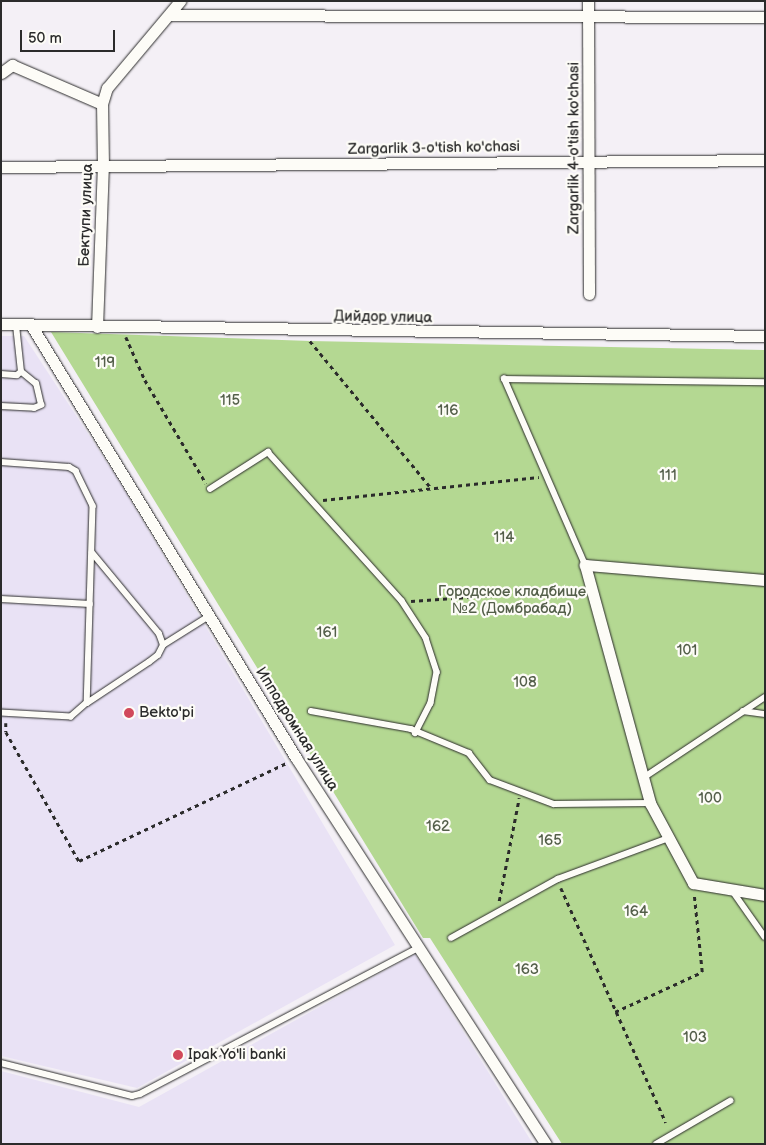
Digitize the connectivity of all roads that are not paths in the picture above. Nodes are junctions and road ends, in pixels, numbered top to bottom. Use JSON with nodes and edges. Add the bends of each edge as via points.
{"nodes":[{"id":1,"x":180,"y":1,"type":"edge"},
{"id":2,"x":588,"y":1,"type":"edge"},
{"id":3,"x":172,"y":15,"type":"junction"},
{"id":4,"x":765,"y":17,"type":"edge"},
{"id":5,"x":588,"y":18,"type":"junction"},
{"id":6,"x":1,"y":73,"type":"edge"},
{"id":7,"x":102,"y":104,"type":"junction"},
{"id":8,"x":765,"y":160,"type":"edge"},
{"id":9,"x":589,"y":161,"type":"junction"},
{"id":10,"x":103,"y":166,"type":"junction"},
{"id":11,"x":1,"y":167,"type":"edge"},
{"id":12,"x":589,"y":294,"type":"dead end"},
{"id":13,"x":1,"y":324,"type":"edge"},
{"id":14,"x":16,"y":325,"type":"junction"},
{"id":15,"x":31,"y":325,"type":"junction"},
{"id":16,"x":96,"y":327,"type":"junction"},
{"id":17,"x":765,"y":336,"type":"edge"},
{"id":18,"x":21,"y":372,"type":"junction"},
{"id":19,"x":1,"y":374,"type":"edge"},
{"id":20,"x":765,"y":382,"type":"edge"},
{"id":21,"x":1,"y":406,"type":"edge"},
{"id":22,"x":1,"y":462,"type":"edge"},
{"id":23,"x":210,"y":489,"type":"road end"},
{"id":24,"x":92,"y":553,"type":"junction"},
{"id":25,"x":585,"y":565,"type":"junction"},
{"id":26,"x":765,"y":580,"type":"edge"},
{"id":27,"x":1,"y":599,"type":"edge"},
{"id":28,"x":90,"y":604,"type":"junction"},
{"id":29,"x":209,"y":616,"type":"junction"},
{"id":30,"x":163,"y":645,"type":"junction"},
{"id":31,"x":765,"y":697,"type":"edge"},
{"id":32,"x":87,"y":703,"type":"junction"},
{"id":33,"x":311,"y":711,"type":"dead end"},
{"id":34,"x":743,"y":711,"type":"junction"},
{"id":35,"x":4,"y":713,"type":"edge"},
{"id":36,"x":765,"y":714,"type":"edge"},
{"id":37,"x":416,"y":734,"type":"junction"},
{"id":38,"x":643,"y":778,"type":"junction"},
{"id":39,"x":650,"y":803,"type":"junction"},
{"id":40,"x":669,"y":838,"type":"junction"},
{"id":41,"x":732,"y":890,"type":"junction"},
{"id":42,"x":765,"y":895,"type":"edge"},
{"id":43,"x":765,"y":937,"type":"edge"},
{"id":44,"x":451,"y":938,"type":"dead end"},
{"id":45,"x":418,"y":948,"type":"junction"},
{"id":46,"x":1,"y":1063,"type":"edge"},
{"id":47,"x":730,"y":1101,"type":"dead end"},
{"id":48,"x":546,"y":1144,"type":"edge"},
{"id":49,"x":656,"y":1144,"type":"edge"}],
"edges":[{"from":1,"to":3,"type":"street","name":"Бектупи улица"},
{"from":2,"to":5,"type":"street","name":"Zargarlik 4-o'tish ko'chasi"},
{"from":3,"to":5,"type":"street"},
{"from":3,"to":7,"type":"street","name":"Бектупи улица","via":[[106,88]]},
{"from":4,"to":5,"type":"street"},
{"from":5,"to":9,"type":"street","name":"Zargarlik 4-o'tish ko'chasi"},
{"from":6,"to":7,"type":"street","via":[[12,65]]},
{"from":7,"to":10,"type":"street","name":"Бектупи улица"},
{"from":8,"to":9,"type":"street","name":"Zargarlik 3-o'tish ko'chasi"},
{"from":9,"to":10,"type":"street","name":"Zargarlik 3-o'tish ko'chasi"},
{"from":9,"to":12,"type":"street","name":"Zargarlik 4-o'tish ko'chasi"},
{"from":10,"to":11,"type":"street","name":"Zargarlik 3-o'tish ko'chasi"},
{"from":10,"to":16,"type":"street","name":"Бектупи улица"},
{"from":13,"to":14,"type":"street","name":"Дийдор улица"},
{"from":14,"to":15,"type":"street","name":"Дийдор улица"},
{"from":14,"to":18,"type":"lane"},
{"from":15,"to":16,"type":"street","name":"Дийдор улица"},
{"from":15,"to":29,"type":"street","name":"Ипподромная улица"},
{"from":16,"to":17,"type":"street","name":"Дийдор улица"},
{"from":18,"to":19,"type":"lane"},
{"from":18,"to":21,"type":"lane","via":[[36,384],[41,405],[34,408]]},
{"from":20,"to":25,"type":"lane","via":[[504,379]]},
{"from":22,"to":24,"type":"lane","via":[[69,467],[76,471],[93,506]]},
{"from":23,"to":37,"type":"lane","via":[[268,452],[402,601],[426,638],[437,672],[431,703]]},
{"from":24,"to":28,"type":"lane"},
{"from":24,"to":30,"type":"lane","via":[[160,634]]},
{"from":25,"to":26,"type":"street"},
{"from":25,"to":38,"type":"street"},
{"from":27,"to":28,"type":"lane"},
{"from":28,"to":32,"type":"lane"},
{"from":29,"to":30,"type":"lane"},
{"from":29,"to":45,"type":"street","name":"Ипподромная улица"},
{"from":30,"to":32,"type":"lane","via":[[149,662]]},
{"from":31,"to":34,"type":"lane"},
{"from":32,"to":35,"type":"lane","via":[[71,717]]},
{"from":33,"to":37,"type":"lane","via":[[411,728]]},
{"from":34,"to":36,"type":"lane"},
{"from":34,"to":38,"type":"lane"},
{"from":37,"to":39,"type":"lane","via":[[469,753],[490,780],[554,804]]},
{"from":38,"to":39,"type":"street"},
{"from":39,"to":40,"type":"street"},
{"from":40,"to":41,"type":"street","via":[[693,883]]},
{"from":40,"to":44,"type":"lane","via":[[558,879]]},
{"from":41,"to":42,"type":"street"},
{"from":41,"to":43,"type":"lane"},
{"from":45,"to":46,"type":"lane","via":[[140,1094],[132,1096]]},
{"from":45,"to":48,"type":"street","name":"Ипподромная улица"},
{"from":47,"to":49,"type":"lane"}]}
